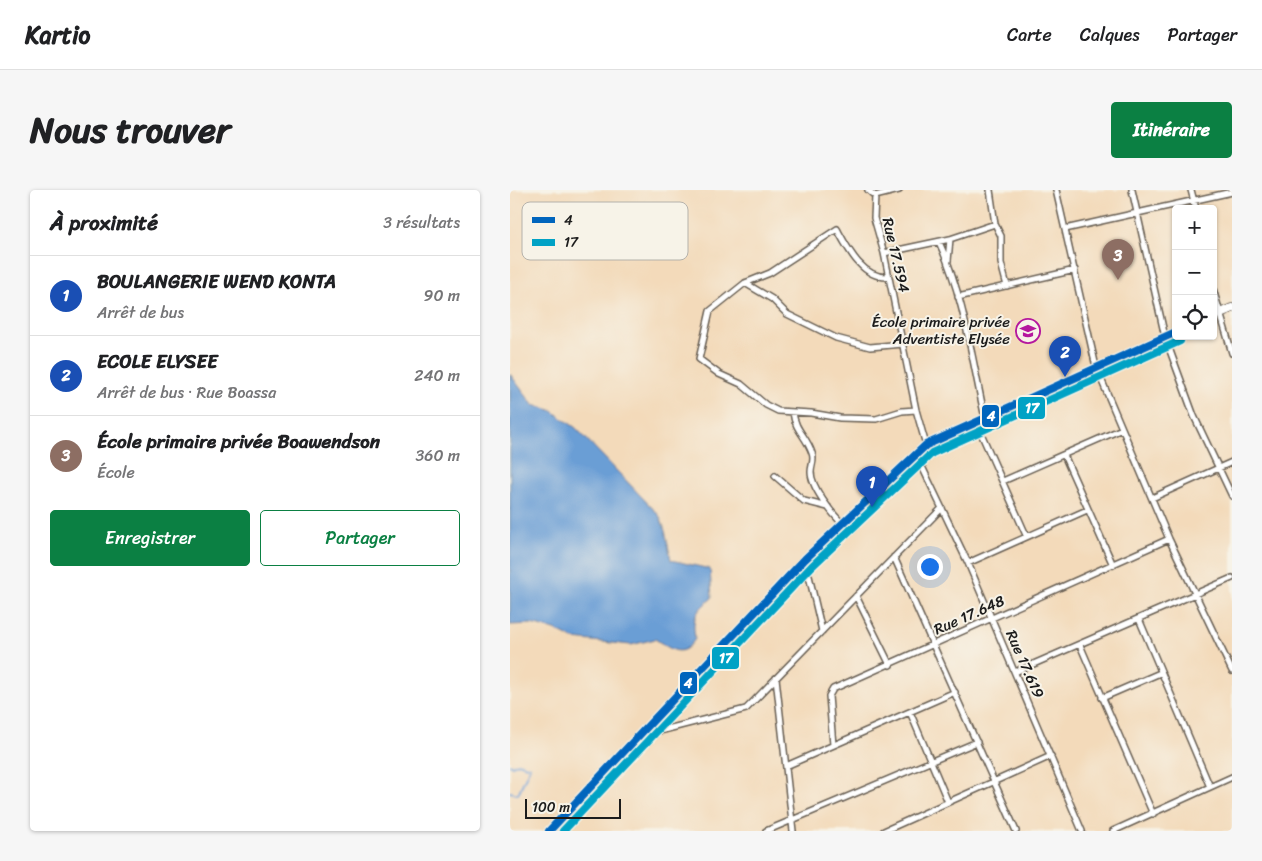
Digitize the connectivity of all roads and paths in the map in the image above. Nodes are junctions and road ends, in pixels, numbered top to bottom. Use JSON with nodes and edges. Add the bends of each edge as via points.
{"nodes":[{"id":1,"x":868,"y":190,"type":"edge"},
{"id":2,"x":899,"y":190,"type":"edge"},
{"id":3,"x":990,"y":190,"type":"edge"},
{"id":4,"x":1056,"y":190,"type":"edge"},
{"id":5,"x":1132,"y":190,"type":"edge"},
{"id":6,"x":1191,"y":190,"type":"edge"},
{"id":7,"x":1232,"y":192,"type":"edge"},
{"id":8,"x":875,"y":196,"type":"junction"},
{"id":9,"x":1194,"y":201,"type":"junction"},
{"id":10,"x":1195,"y":205,"type":"edge"},
{"id":11,"x":1137,"y":213,"type":"junction"},
{"id":12,"x":995,"y":224,"type":"junction"},
{"id":13,"x":1065,"y":229,"type":"junction"},
{"id":14,"x":950,"y":239,"type":"junction"},
{"id":15,"x":939,"y":242,"type":"junction"},
{"id":16,"x":884,"y":253,"type":"junction"},
{"id":17,"x":948,"y":262,"type":"junction"},
{"id":18,"x":1075,"y":270,"type":"junction"},
{"id":19,"x":888,"y":276,"type":"junction"},
{"id":20,"x":745,"y":283,"type":"junction"},
{"id":21,"x":1007,"y":286,"type":"junction"},
{"id":22,"x":958,"y":296,"type":"junction"},
{"id":23,"x":1232,"y":308,"type":"edge"},
{"id":24,"x":1217,"y":315,"type":"edge"},
{"id":25,"x":1217,"y":317,"type":"edge"},
{"id":26,"x":1172,"y":333,"type":"edge"},
{"id":27,"x":1165,"y":336,"type":"junction"},
{"id":28,"x":902,"y":344,"type":"junction"},
{"id":29,"x":1232,"y":352,"type":"edge"},
{"id":30,"x":1096,"y":367,"type":"junction"},
{"id":31,"x":916,"y":410,"type":"junction"},
{"id":32,"x":793,"y":412,"type":"junction"},
{"id":33,"x":985,"y":418,"type":"junction"},
{"id":34,"x":976,"y":422,"type":"junction"},
{"id":35,"x":1122,"y":429,"type":"junction"},
{"id":36,"x":926,"y":445,"type":"junction"},
{"id":37,"x":916,"y":454,"type":"junction"},
{"id":38,"x":1064,"y":455,"type":"junction"},
{"id":39,"x":1232,"y":462,"type":"edge"},
{"id":40,"x":1218,"y":468,"type":"junction"},
{"id":41,"x":775,"y":476,"type":"dead end"},
{"id":42,"x":1003,"y":481,"type":"junction"},
{"id":43,"x":1232,"y":496,"type":"edge"},
{"id":44,"x":1152,"y":498,"type":"junction"},
{"id":45,"x":828,"y":507,"type":"junction"},
{"id":46,"x":942,"y":508,"type":"junction"},
{"id":47,"x":1087,"y":510,"type":"junction"},
{"id":48,"x":843,"y":524,"type":"junction"},
{"id":49,"x":1026,"y":536,"type":"junction"},
{"id":50,"x":1169,"y":539,"type":"junction"},
{"id":51,"x":894,"y":557,"type":"junction"},
{"id":52,"x":805,"y":559,"type":"junction"},
{"id":53,"x":968,"y":564,"type":"junction"},
{"id":54,"x":1113,"y":565,"type":"junction"},
{"id":55,"x":1232,"y":578,"type":"edge"},
{"id":56,"x":1195,"y":594,"type":"junction"},
{"id":57,"x":856,"y":596,"type":"junction"},
{"id":58,"x":991,"y":619,"type":"junction"},
{"id":59,"x":1139,"y":619,"type":"junction"},
{"id":60,"x":822,"y":630,"type":"junction"},
{"id":61,"x":934,"y":645,"type":"junction"},
{"id":62,"x":1080,"y":645,"type":"junction"},
{"id":63,"x":890,"y":665,"type":"junction"},
{"id":64,"x":1015,"y":672,"type":"junction"},
{"id":65,"x":1232,"y":672,"type":"edge"},
{"id":66,"x":1160,"y":673,"type":"junction"},
{"id":67,"x":776,"y":678,"type":"junction"},
{"id":68,"x":955,"y":692,"type":"junction"},
{"id":69,"x":1102,"y":698,"type":"junction"},
{"id":70,"x":910,"y":712,"type":"junction"},
{"id":71,"x":639,"y":736,"type":"junction"},
{"id":72,"x":977,"y":742,"type":"junction"},
{"id":73,"x":833,"y":745,"type":"junction"},
{"id":74,"x":1051,"y":756,"type":"junction"},
{"id":75,"x":930,"y":760,"type":"junction"},
{"id":76,"x":786,"y":766,"type":"junction"},
{"id":77,"x":1232,"y":777,"type":"edge"},
{"id":78,"x":995,"y":783,"type":"junction"},
{"id":79,"x":1210,"y":787,"type":"junction"},
{"id":80,"x":948,"y":802,"type":"junction"},
{"id":81,"x":1152,"y":814,"type":"junction"},
{"id":82,"x":792,"y":819,"type":"junction"},
{"id":83,"x":550,"y":831,"type":"edge"},
{"id":84,"x":766,"y":831,"type":"edge"},
{"id":85,"x":793,"y":831,"type":"edge"},
{"id":86,"x":884,"y":831,"type":"edge"},
{"id":87,"x":1015,"y":831,"type":"edge"},
{"id":88,"x":1082,"y":831,"type":"edge"},
{"id":89,"x":1112,"y":831,"type":"edge"}],
"edges":[{"from":1,"to":8,"type":"street"},
{"from":2,"to":8,"type":"street"},
{"from":3,"to":12,"type":"street"},
{"from":4,"to":13,"type":"street"},
{"from":5,"to":11,"type":"street"},
{"from":6,"to":9,"type":"street"},
{"from":7,"to":9,"type":"street"},
{"from":8,"to":16,"type":"street","name":"Rue 17.594","via":[[874,218]]},
{"from":9,"to":10,"type":"street"},
{"from":9,"to":11,"type":"street"},
{"from":11,"to":13,"type":"street"},
{"from":11,"to":27,"type":"street"},
{"from":12,"to":14,"type":"street"},
{"from":12,"to":21,"type":"street","via":[[1001,236]]},
{"from":13,"to":18,"type":"street"},
{"from":14,"to":15,"type":"street"},
{"from":14,"to":17,"type":"street"},
{"from":15,"to":16,"type":"street"},
{"from":15,"to":17,"type":"street"},
{"from":16,"to":19,"type":"street","name":"Rue 17.594"},
{"from":17,"to":22,"type":"street"},
{"from":18,"to":21,"type":"street"},
{"from":18,"to":30,"type":"street"},
{"from":19,"to":20,"type":"street","via":[[878,277],[863,268],[837,229],[770,273]]},
{"from":19,"to":28,"type":"street","name":"Rue 17.594"},
{"from":20,"to":28,"type":"street","via":[[772,299],[787,314],[836,338],[870,347]]},
{"from":20,"to":32,"type":"street","via":[[710,311],[699,359],[719,374],[742,384],[773,409]]},
{"from":21,"to":22,"type":"street"},
{"from":22,"to":33,"type":"street"},
{"from":23,"to":24,"type":"street"},
{"from":25,"to":29,"type":"street"},
{"from":26,"to":27,"type":"street"},
{"from":27,"to":30,"type":"street"},
{"from":27,"to":40,"type":"street","via":[[1194,416]]},
{"from":28,"to":31,"type":"street","name":"Rue 17.594"},
{"from":30,"to":33,"type":"street"},
{"from":30,"to":35,"type":"street"},
{"from":31,"to":32,"type":"street","via":[[876,419]]},
{"from":31,"to":36,"type":"street","name":"Rue 17.594"},
{"from":32,"to":45,"type":"street","via":[[797,430],[806,438],[814,457],[811,474]]},
{"from":33,"to":34,"type":"street"},
{"from":34,"to":36,"type":"street"},
{"from":34,"to":42,"type":"street"},
{"from":35,"to":38,"type":"street"},
{"from":35,"to":44,"type":"street"},
{"from":36,"to":37,"type":"street"},
{"from":37,"to":46,"type":"street","name":"Rue 17.619"},
{"from":37,"to":48,"type":"street"},
{"from":38,"to":42,"type":"street"},
{"from":38,"to":47,"type":"street"},
{"from":39,"to":40,"type":"street"},
{"from":40,"to":43,"type":"street"},
{"from":40,"to":44,"type":"street"},
{"from":41,"to":45,"type":"street","via":[[804,501]]},
{"from":42,"to":49,"type":"street"},
{"from":44,"to":50,"type":"street"},
{"from":45,"to":48,"type":"street"},
{"from":46,"to":51,"type":"street"},
{"from":46,"to":53,"type":"street","name":"Rue 17.619"},
{"from":47,"to":49,"type":"street"},
{"from":47,"to":54,"type":"street"},
{"from":48,"to":52,"type":"street"},
{"from":49,"to":53,"type":"street"},
{"from":50,"to":54,"type":"street","name":"Rue 17.648"},
{"from":50,"to":56,"type":"street"},
{"from":51,"to":57,"type":"street"},
{"from":51,"to":61,"type":"street"},
{"from":52,"to":60,"type":"street"},
{"from":52,"to":71,"type":"street"},
{"from":53,"to":58,"type":"street","name":"Rue 17.619"},
{"from":54,"to":58,"type":"street","name":"Rue 17.648"},
{"from":55,"to":56,"type":"street"},
{"from":56,"to":59,"type":"street"},
{"from":56,"to":65,"type":"street"},
{"from":57,"to":60,"type":"street"},
{"from":57,"to":63,"type":"street"},
{"from":58,"to":61,"type":"street","name":"Rue 17.648"},
{"from":58,"to":64,"type":"street","name":"Rue 17.619"},
{"from":59,"to":62,"type":"street"},
{"from":59,"to":66,"type":"street"},
{"from":60,"to":67,"type":"street"},
{"from":61,"to":63,"type":"street","name":"Rue 17.648"},
{"from":61,"to":68,"type":"street"},
{"from":62,"to":64,"type":"street"},
{"from":62,"to":69,"type":"street"},
{"from":63,"to":73,"type":"street","name":"Rue 17.648","via":[[829,693]]},
{"from":64,"to":74,"type":"street","name":"Rue 17.619"},
{"from":66,"to":69,"type":"street"},
{"from":66,"to":79,"type":"street"},
{"from":67,"to":71,"type":"street","via":[[745,709]]},
{"from":67,"to":76,"type":"street"},
{"from":68,"to":70,"type":"street"},
{"from":68,"to":72,"type":"street"},
{"from":69,"to":81,"type":"street"},
{"from":70,"to":73,"type":"street"},
{"from":70,"to":75,"type":"street"},
{"from":71,"to":83,"type":"street"},
{"from":72,"to":75,"type":"street"},
{"from":72,"to":78,"type":"street"},
{"from":73,"to":76,"type":"street"},
{"from":74,"to":78,"type":"street"},
{"from":74,"to":88,"type":"street","name":"Rue 17.619"},
{"from":75,"to":80,"type":"street"},
{"from":75,"to":82,"type":"street"},
{"from":76,"to":82,"type":"street"},
{"from":77,"to":79,"type":"street"},
{"from":78,"to":80,"type":"street"},
{"from":78,"to":87,"type":"street"},
{"from":79,"to":81,"type":"street"},
{"from":80,"to":86,"type":"street"},
{"from":81,"to":89,"type":"street"},
{"from":82,"to":84,"type":"street"},
{"from":82,"to":85,"type":"street"}]}
